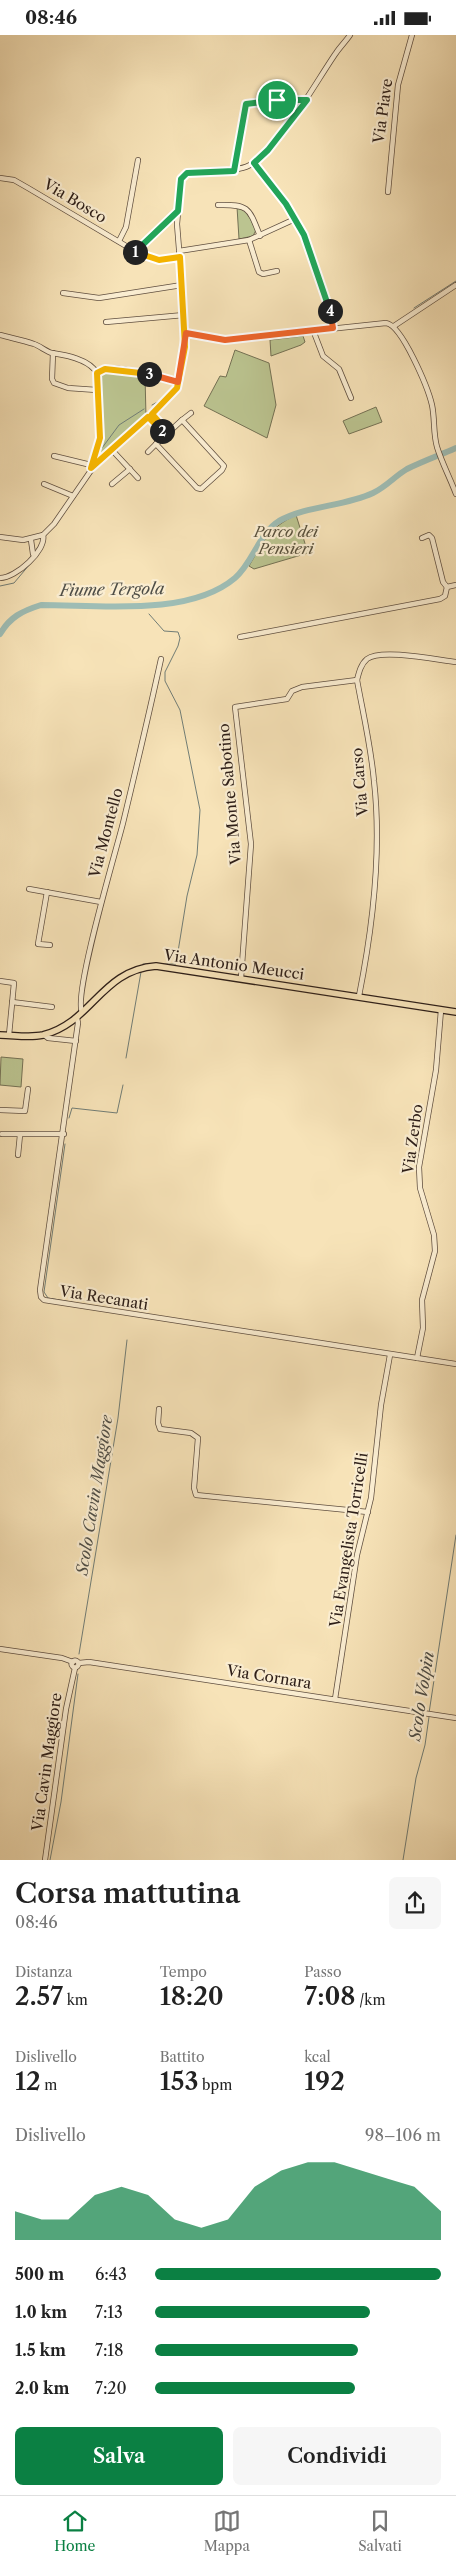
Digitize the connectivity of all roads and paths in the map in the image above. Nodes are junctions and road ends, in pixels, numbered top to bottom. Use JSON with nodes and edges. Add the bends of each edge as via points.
{"nodes":[{"id":1,"x":350,"y":35,"type":"edge"},
{"id":2,"x":412,"y":35,"type":"edge"},
{"id":3,"x":307,"y":100,"type":"junction"},
{"id":4,"x":138,"y":160,"type":"dead end"},
{"id":5,"x":254,"y":163,"type":"junction"},
{"id":6,"x":234,"y":171,"type":"junction"},
{"id":7,"x":0,"y":178,"type":"edge"},
{"id":8,"x":388,"y":192,"type":"dead end"},
{"id":9,"x":218,"y":205,"type":"dead end"},
{"id":10,"x":178,"y":211,"type":"junction"},
{"id":11,"x":295,"y":219,"type":"junction"},
{"id":12,"x":167,"y":223,"type":"junction"},
{"id":13,"x":177,"y":224,"type":"junction"},
{"id":14,"x":260,"y":236,"type":"junction"},
{"id":15,"x":249,"y":240,"type":"junction"},
{"id":16,"x":119,"y":241,"type":"junction"},
{"id":17,"x":135,"y":251,"type":"junction"},
{"id":18,"x":179,"y":251,"type":"junction"},
{"id":19,"x":180,"y":257,"type":"junction"},
{"id":20,"x":276,"y":271,"type":"dead end"},
{"id":21,"x":182,"y":285,"type":"junction"},
{"id":22,"x":456,"y":285,"type":"edge"},
{"id":23,"x":63,"y":293,"type":"dead end"},
{"id":24,"x":184,"y":315,"type":"junction"},
{"id":25,"x":106,"y":322,"type":"dead end"},
{"id":26,"x":394,"y":326,"type":"junction"},
{"id":27,"x":333,"y":328,"type":"junction"},
{"id":28,"x":313,"y":330,"type":"junction"},
{"id":29,"x":186,"y":333,"type":"junction"},
{"id":30,"x":0,"y":335,"type":"edge"},
{"id":31,"x":53,"y":353,"type":"junction"},
{"id":32,"x":97,"y":373,"type":"junction"},
{"id":33,"x":178,"y":382,"type":"junction"},
{"id":34,"x":97,"y":390,"type":"junction"},
{"id":35,"x":351,"y":398,"type":"dead end"},
{"id":36,"x":191,"y":413,"type":"dead end"},
{"id":37,"x":150,"y":415,"type":"junction"},
{"id":38,"x":182,"y":420,"type":"junction"},
{"id":39,"x":167,"y":433,"type":"junction"},
{"id":40,"x":156,"y":444,"type":"junction"},
{"id":41,"x":112,"y":450,"type":"junction"},
{"id":42,"x":148,"y":452,"type":"dead end"},
{"id":43,"x":54,"y":456,"type":"dead end"},
{"id":44,"x":92,"y":467,"type":"junction"},
{"id":45,"x":130,"y":469,"type":"junction"},
{"id":46,"x":138,"y":478,"type":"dead end"},
{"id":47,"x":44,"y":484,"type":"dead end"},
{"id":48,"x":112,"y":484,"type":"dead end"},
{"id":49,"x":456,"y":494,"type":"edge"},
{"id":50,"x":73,"y":496,"type":"junction"},
{"id":51,"x":43,"y":535,"type":"junction"},
{"id":52,"x":0,"y":537,"type":"edge"},
{"id":53,"x":422,"y":538,"type":"dead end"},
{"id":54,"x":30,"y":540,"type":"junction"},
{"id":55,"x":33,"y":555,"type":"junction"},
{"id":56,"x":0,"y":578,"type":"edge"},
{"id":57,"x":456,"y":585,"type":"edge"},
{"id":58,"x":447,"y":587,"type":"junction"},
{"id":59,"x":240,"y":637,"type":"dead end"},
{"id":60,"x":161,"y":659,"type":"dead end"},
{"id":61,"x":456,"y":662,"type":"edge"},
{"id":62,"x":357,"y":679,"type":"junction"},
{"id":63,"x":29,"y":889,"type":"dead end"},
{"id":64,"x":47,"y":892,"type":"junction"},
{"id":65,"x":101,"y":901,"type":"junction"},
{"id":66,"x":50,"y":945,"type":"dead end"},
{"id":67,"x":241,"y":978,"type":"junction"},
{"id":68,"x":0,"y":981,"type":"edge"},
{"id":69,"x":359,"y":996,"type":"junction"},
{"id":70,"x":12,"y":1002,"type":"junction"},
{"id":71,"x":52,"y":1007,"type":"dead end"},
{"id":72,"x":441,"y":1010,"type":"junction"},
{"id":73,"x":82,"y":1012,"type":"junction"},
{"id":74,"x":456,"y":1012,"type":"edge"},
{"id":75,"x":76,"y":1017,"type":"junction"},
{"id":76,"x":0,"y":1035,"type":"edge"},
{"id":77,"x":9,"y":1035,"type":"junction"},
{"id":78,"x":44,"y":1035,"type":"junction"},
{"id":79,"x":76,"y":1041,"type":"junction"},
{"id":80,"x":28,"y":1089,"type":"dead end"},
{"id":81,"x":0,"y":1110,"type":"edge"},
{"id":82,"x":2,"y":1134,"type":"dead end"},
{"id":83,"x":64,"y":1134,"type":"junction"},
{"id":84,"x":20,"y":1135,"type":"junction"},
{"id":85,"x":18,"y":1155,"type":"dead end"},
{"id":86,"x":390,"y":1355,"type":"junction"},
{"id":87,"x":417,"y":1358,"type":"junction"},
{"id":88,"x":456,"y":1365,"type":"edge"},
{"id":89,"x":159,"y":1409,"type":"dead end"},
{"id":90,"x":368,"y":1512,"type":"junction"},
{"id":91,"x":0,"y":1649,"type":"edge"},
{"id":92,"x":77,"y":1665,"type":"junction"},
{"id":93,"x":335,"y":1699,"type":"junction"},
{"id":94,"x":456,"y":1718,"type":"edge"},
{"id":95,"x":45,"y":1860,"type":"edge"}],
"edges":[{"from":1,"to":3,"type":"street"},
{"from":2,"to":8,"type":"street","name":"Via Piave","via":[[398,85]]},
{"from":3,"to":5,"type":"street"},
{"from":3,"to":6,"type":"street","via":[[298,98],[246,104]]},
{"from":4,"to":16,"type":"street","via":[[126,227]]},
{"from":5,"to":6,"type":"street"},
{"from":5,"to":11,"type":"street"},
{"from":6,"to":10,"type":"street","via":[[192,171],[181,179]]},
{"from":7,"to":16,"type":"street","name":"Via Bosco","via":[[14,180]]},
{"from":9,"to":14,"type":"street","via":[[242,205],[250,212]]},
{"from":10,"to":12,"type":"street"},
{"from":10,"to":13,"type":"street"},
{"from":11,"to":14,"type":"street"},
{"from":11,"to":27,"type":"street","via":[[315,264]]},
{"from":12,"to":13,"type":"street"},
{"from":12,"to":17,"type":"street"},
{"from":13,"to":18,"type":"street"},
{"from":14,"to":15,"type":"street"},
{"from":15,"to":18,"type":"street"},
{"from":15,"to":20,"type":"street","via":[[259,272]]},
{"from":16,"to":17,"type":"street","name":"Via Bosco"},
{"from":17,"to":19,"type":"street","name":"Via Bosco","via":[[159,260]]},
{"from":18,"to":19,"type":"street"},
{"from":19,"to":21,"type":"street"},
{"from":21,"to":23,"type":"street","via":[[99,299]]},
{"from":21,"to":24,"type":"street"},
{"from":22,"to":26,"type":"street"},
{"from":24,"to":25,"type":"street"},
{"from":24,"to":29,"type":"street"},
{"from":26,"to":27,"type":"street","via":[[386,323]]},
{"from":26,"to":49,"type":"street","via":[[428,395],[439,451]]},
{"from":27,"to":28,"type":"street"},
{"from":28,"to":29,"type":"street","via":[[220,340]]},
{"from":28,"to":35,"type":"street","via":[[323,356],[339,369]]},
{"from":29,"to":33,"type":"street"},
{"from":30,"to":31,"type":"street","via":[[32,343]]},
{"from":31,"to":32,"type":"street","via":[[76,359]]},
{"from":31,"to":34,"type":"street","via":[[54,383],[68,388]]},
{"from":32,"to":33,"type":"street","via":[[105,369],[142,372]]},
{"from":32,"to":34,"type":"street"},
{"from":33,"to":37,"type":"street","via":[[171,396]]},
{"from":34,"to":44,"type":"street","via":[[100,438]]},
{"from":36,"to":38,"type":"street"},
{"from":37,"to":39,"type":"street"},
{"from":37,"to":41,"type":"street"},
{"from":38,"to":39,"type":"street"},
{"from":38,"to":40,"type":"street","via":[[224,466],[209,483],[202,489],[197,488]]},
{"from":39,"to":40,"type":"street"},
{"from":40,"to":42,"type":"street"},
{"from":41,"to":44,"type":"street"},
{"from":41,"to":45,"type":"street"},
{"from":43,"to":44,"type":"street"},
{"from":44,"to":50,"type":"street"},
{"from":45,"to":46,"type":"street"},
{"from":45,"to":48,"type":"street"},
{"from":47,"to":50,"type":"street"},
{"from":50,"to":51,"type":"street"},
{"from":51,"to":54,"type":"street"},
{"from":51,"to":55,"type":"street","via":[[44,539]]},
{"from":52,"to":54,"type":"street"},
{"from":53,"to":58,"type":"street","via":[[429,535],[432,539]]},
{"from":54,"to":55,"type":"street"},
{"from":55,"to":56,"type":"street","via":[[18,573]]},
{"from":57,"to":58,"type":"street"},
{"from":58,"to":59,"type":"street","via":[[446,596],[440,599]]},
{"from":60,"to":65,"type":"street","name":"Via Montello"},
{"from":61,"to":62,"type":"street","via":[[374,655],[367,659]]},
{"from":62,"to":67,"type":"street","name":"Via Monte Sabotino","via":[[302,687],[292,691],[287,699],[235,707],[251,845]]},
{"from":62,"to":69,"type":"street","name":"Via Carso","via":[[374,779],[377,839],[370,934]]},
{"from":63,"to":64,"type":"street"},
{"from":64,"to":65,"type":"street"},
{"from":64,"to":66,"type":"street","via":[[38,944]]},
{"from":65,"to":73,"type":"street","name":"Via Montello","via":[[80,1006]]},
{"from":67,"to":69,"type":"main road","name":"Via Antonio Meucci"},
{"from":67,"to":73,"type":"main road","name":"Via Antonio Meucci","via":[[162,966],[144,967],[116,979]]},
{"from":68,"to":70,"type":"street","via":[[14,983]]},
{"from":69,"to":72,"type":"main road","name":"Via Antonio Meucci"},
{"from":70,"to":71,"type":"street"},
{"from":70,"to":77,"type":"street"},
{"from":72,"to":74,"type":"main road","name":"Via Antonio Meucci"},
{"from":72,"to":87,"type":"street","name":"Via Zerbo","via":[[432,1098],[419,1167],[420,1188],[434,1235],[435,1251],[422,1300],[423,1328]]},
{"from":73,"to":75,"type":"main road","name":"Via Antonio Meucci"},
{"from":75,"to":78,"type":"main road","name":"Via Antonio Meucci"},
{"from":75,"to":79,"type":"street","name":"Via Recanati"},
{"from":76,"to":77,"type":"main road","name":"Via Antonio Meucci"},
{"from":77,"to":78,"type":"main road","name":"Via Antonio Meucci"},
{"from":78,"to":79,"type":"street"},
{"from":79,"to":83,"type":"street","name":"Via Recanati"},
{"from":80,"to":81,"type":"street","via":[[25,1111]]},
{"from":82,"to":84,"type":"street"},
{"from":83,"to":84,"type":"street"},
{"from":83,"to":86,"type":"street","name":"Via Recanati","via":[[40,1290],[44,1300]]},
{"from":84,"to":85,"type":"street"},
{"from":86,"to":87,"type":"street"},
{"from":86,"to":90,"type":"street","name":"Via Evangelista Torricelli"},
{"from":87,"to":88,"type":"street"},
{"from":89,"to":90,"type":"street","via":[[160,1429],[191,1433],[198,1439],[196,1495]]},
{"from":90,"to":93,"type":"street","name":"Via Evangelista Torricelli","via":[[357,1555]]},
{"from":91,"to":92,"type":"street","via":[[62,1658],[73,1662],[72,1666]]},
{"from":92,"to":93,"type":"street","name":"Via Cornara","via":[[89,1662]]},
{"from":92,"to":95,"type":"street","name":"Via Cavin Maggiore","via":[[66,1709]]},
{"from":93,"to":94,"type":"street","name":"Via Cornara"}]}
